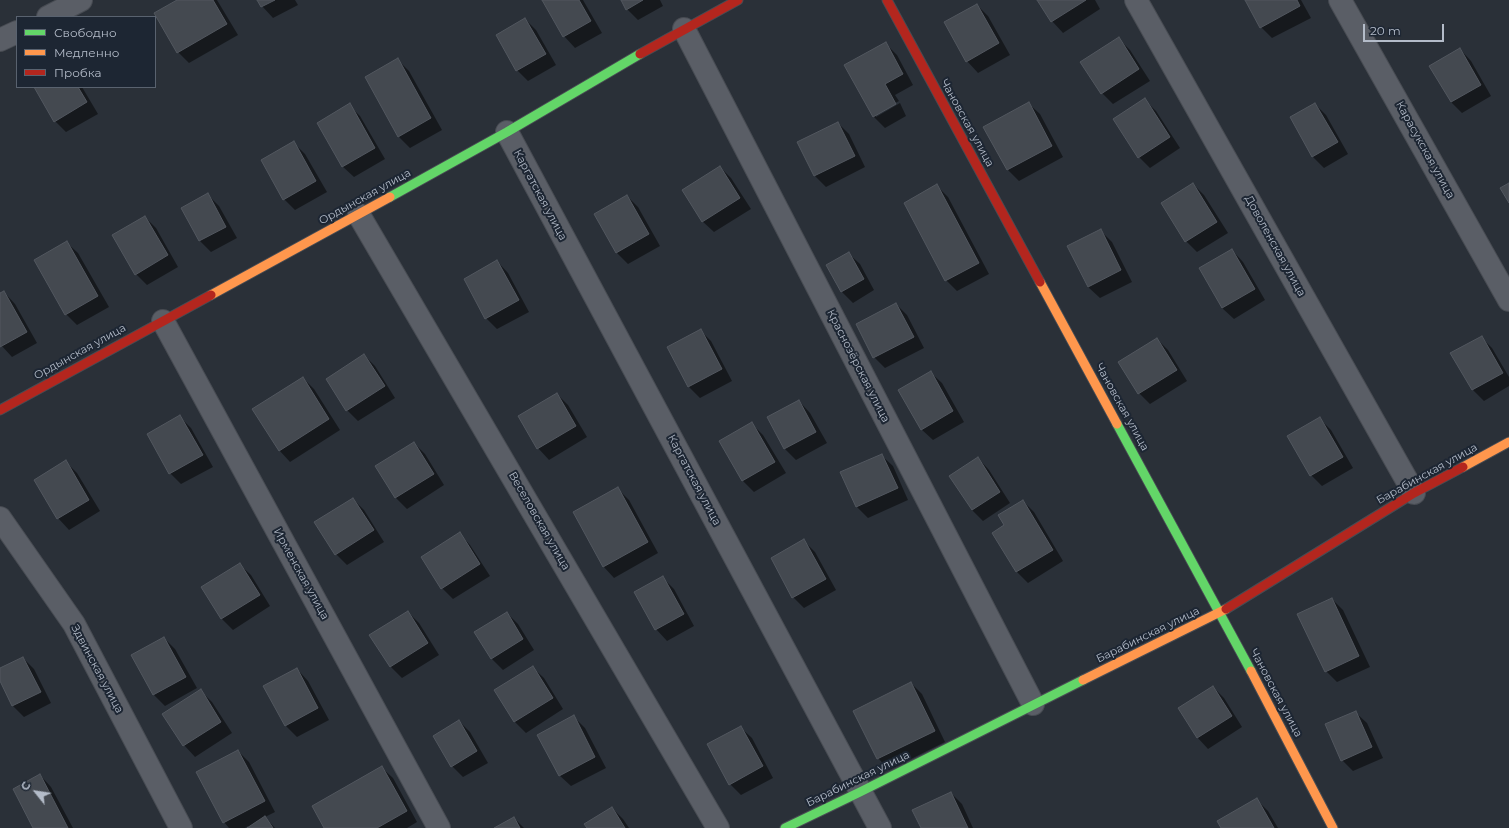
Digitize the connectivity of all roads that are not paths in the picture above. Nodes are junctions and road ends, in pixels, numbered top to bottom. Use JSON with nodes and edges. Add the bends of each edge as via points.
{"nodes":[{"id":1,"x":81,"y":0,"type":"edge"},
{"id":2,"x":738,"y":0,"type":"edge"},
{"id":3,"x":886,"y":0,"type":"edge"},
{"id":4,"x":1136,"y":0,"type":"edge"},
{"id":5,"x":1340,"y":0,"type":"edge"},
{"id":6,"x":50,"y":16,"type":"edge"},
{"id":7,"x":684,"y":29,"type":"junction"},
{"id":8,"x":16,"y":32,"type":"edge"},
{"id":9,"x":0,"y":40,"type":"edge"},
{"id":10,"x":507,"y":132,"type":"junction"},
{"id":11,"x":359,"y":215,"type":"junction"},
{"id":12,"x":1509,"y":300,"type":"edge"},
{"id":13,"x":163,"y":321,"type":"junction"},
{"id":14,"x":0,"y":410,"type":"edge"},
{"id":15,"x":1509,"y":442,"type":"edge"},
{"id":16,"x":1414,"y":493,"type":"junction"},
{"id":17,"x":0,"y":518,"type":"edge"},
{"id":18,"x":1220,"y":613,"type":"junction"},
{"id":19,"x":1032,"y":704,"type":"junction"},
{"id":20,"x":860,"y":792,"type":"junction"},
{"id":21,"x":181,"y":828,"type":"edge"},
{"id":22,"x":439,"y":828,"type":"edge"},
{"id":23,"x":718,"y":828,"type":"edge"},
{"id":24,"x":785,"y":828,"type":"edge"},
{"id":25,"x":880,"y":828,"type":"edge"},
{"id":26,"x":1334,"y":828,"type":"edge"}],
"edges":[{"from":1,"to":6,"type":"street"},
{"from":2,"to":7,"type":"street","name":"Ордынская улица"},
{"from":3,"to":18,"type":"street","name":"Чановская улица"},
{"from":4,"to":16,"type":"street","name":"Доволенская улица"},
{"from":5,"to":12,"type":"street","name":"Карасукская улица"},
{"from":7,"to":10,"type":"street","name":"Ордынская улица"},
{"from":7,"to":19,"type":"street","name":"Краснозёрская улица"},
{"from":8,"to":9,"type":"street"},
{"from":10,"to":11,"type":"street","name":"Ордынская улица"},
{"from":10,"to":20,"type":"street","name":"Каргатская улица"},
{"from":11,"to":13,"type":"street","name":"Ордынская улица"},
{"from":11,"to":23,"type":"street","name":"Веселовская улица"},
{"from":13,"to":14,"type":"street","name":"Ордынская улица"},
{"from":13,"to":22,"type":"street","name":"Ирменская улица"},
{"from":15,"to":16,"type":"street","name":"Барабинская улица"},
{"from":16,"to":18,"type":"street","name":"Барабинская улица"},
{"from":17,"to":21,"type":"street","name":"Здвинская улица","via":[[74,624]]},
{"from":18,"to":19,"type":"street","name":"Барабинская улица"},
{"from":18,"to":26,"type":"street","name":"Чановская улица"},
{"from":19,"to":20,"type":"street","name":"Барабинская улица"},
{"from":20,"to":24,"type":"street","name":"Барабинская улица"},
{"from":20,"to":25,"type":"street","name":"Каргатская улица"}]}
